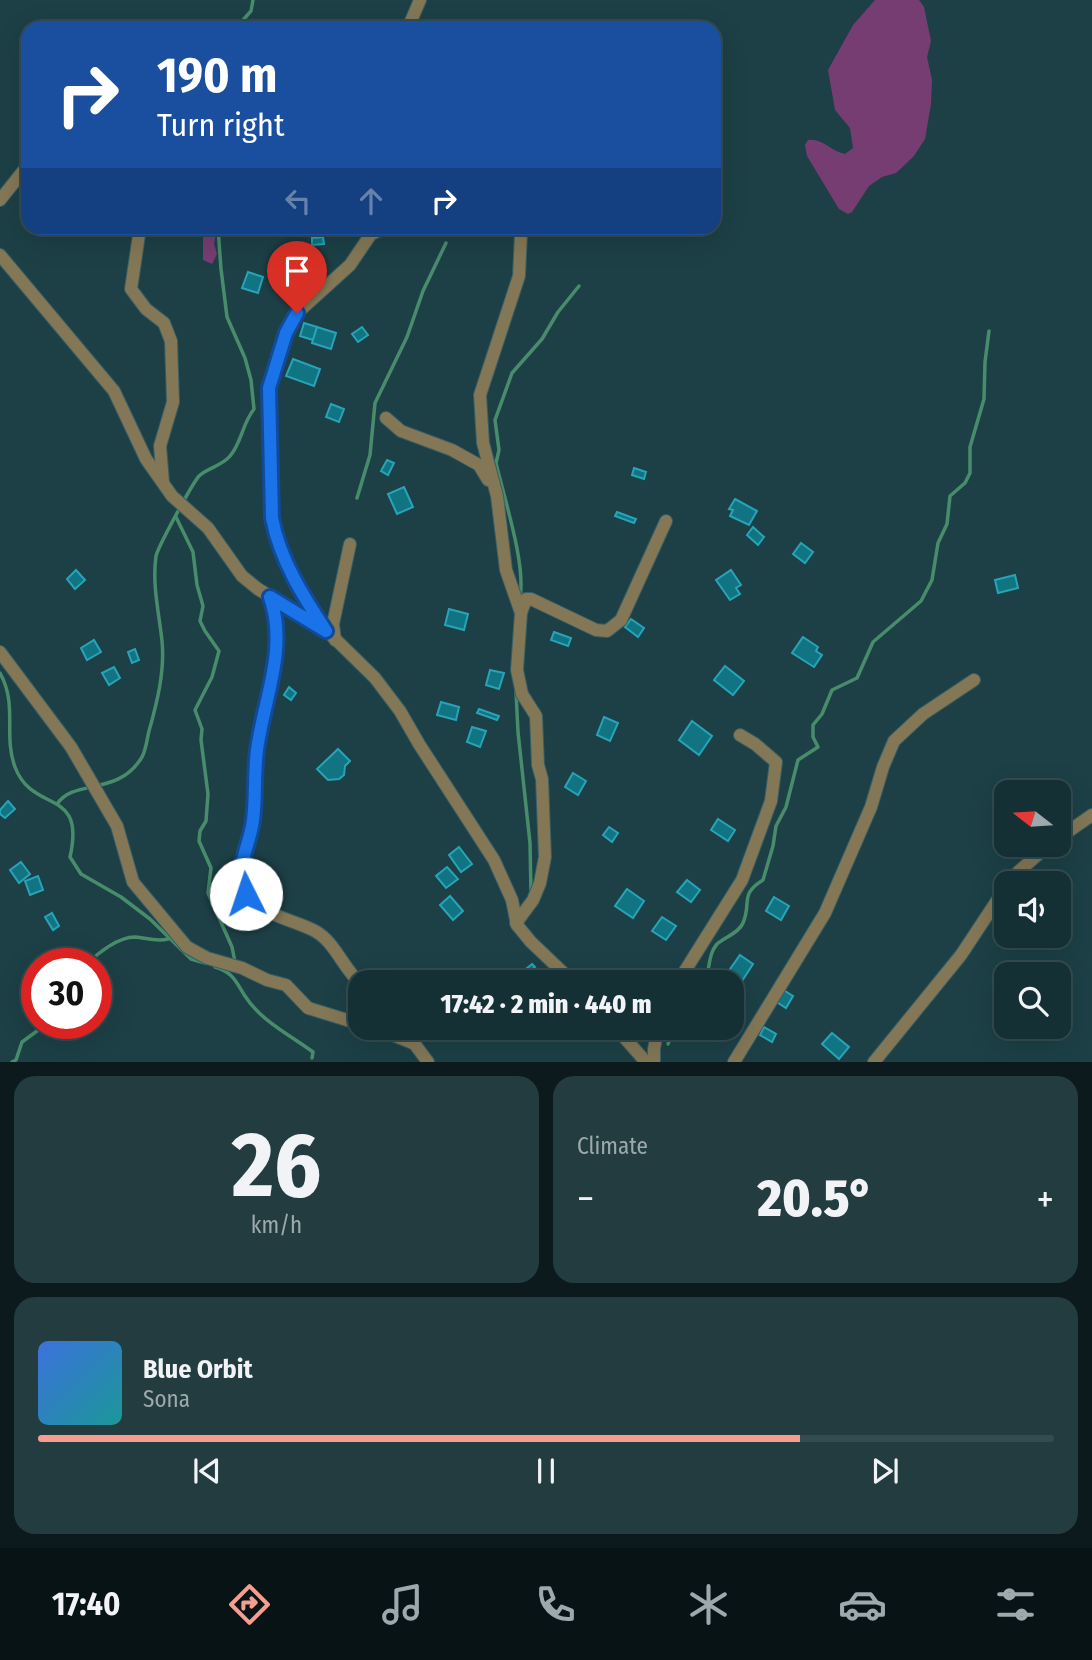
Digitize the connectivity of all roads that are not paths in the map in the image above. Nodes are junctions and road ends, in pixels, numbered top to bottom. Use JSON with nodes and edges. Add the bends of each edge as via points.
{"nodes":[{"id":1,"x":420,"y":0,"type":"edge"},
{"id":2,"x":411,"y":21,"type":"edge"},
{"id":3,"x":21,"y":174,"type":"edge"},
{"id":4,"x":0,"y":200,"type":"edge"},
{"id":5,"x":139,"y":235,"type":"edge"},
{"id":6,"x":366,"y":235,"type":"edge"},
{"id":7,"x":370,"y":235,"type":"edge"},
{"id":8,"x":521,"y":235,"type":"edge"},
{"id":9,"x":365,"y":242,"type":"junction"},
{"id":10,"x":0,"y":255,"type":"edge"},
{"id":11,"x":386,"y":418,"type":"dead end"},
{"id":12,"x":163,"y":482,"type":"junction"},
{"id":13,"x":497,"y":496,"type":"junction"},
{"id":14,"x":666,"y":521,"type":"dead end"},
{"id":15,"x":349,"y":544,"type":"dead end"},
{"id":16,"x":270,"y":597,"type":"junction"},
{"id":17,"x":522,"y":613,"type":"junction"},
{"id":18,"x":330,"y":635,"type":"junction"},
{"id":19,"x":0,"y":652,"type":"edge"},
{"id":20,"x":974,"y":680,"type":"dead end"},
{"id":21,"x":740,"y":735,"type":"dead end"},
{"id":22,"x":1092,"y":815,"type":"edge"},
{"id":23,"x":1071,"y":830,"type":"edge"},
{"id":24,"x":1034,"y":858,"type":"edge"},
{"id":25,"x":1019,"y":871,"type":"edge"},
{"id":26,"x":994,"y":907,"type":"edge"},
{"id":27,"x":516,"y":923,"type":"junction"},
{"id":28,"x":350,"y":970,"type":"edge"},
{"id":29,"x":560,"y":970,"type":"edge"},
{"id":30,"x":686,"y":970,"type":"edge"},
{"id":31,"x":348,"y":1021,"type":"edge"},
{"id":32,"x":405,"y":1040,"type":"edge"},
{"id":33,"x":412,"y":1040,"type":"edge"},
{"id":34,"x":627,"y":1040,"type":"edge"},
{"id":35,"x":656,"y":1040,"type":"edge"},
{"id":36,"x":415,"y":1044,"type":"junction"},
{"id":37,"x":428,"y":1062,"type":"edge"},
{"id":38,"x":646,"y":1062,"type":"edge"},
{"id":39,"x":654,"y":1062,"type":"edge"},
{"id":40,"x":734,"y":1062,"type":"edge"},
{"id":41,"x":874,"y":1062,"type":"edge"}],
"edges":[{"from":1,"to":2,"type":"street"},
{"from":3,"to":4,"type":"street"},
{"from":5,"to":12,"type":"street","via":[[131,289],[164,323],[171,341],[173,402],[160,446]]},
{"from":6,"to":9,"type":"street"},
{"from":7,"to":9,"type":"street"},
{"from":8,"to":13,"type":"street","via":[[519,276],[480,396],[483,443]]},
{"from":9,"to":18,"type":"street","via":[[334,282],[297,313],[269,388],[275,536],[302,595]]},
{"from":10,"to":12,"type":"street","via":[[114,391],[146,459]]},
{"from":11,"to":13,"type":"street","via":[[401,431],[479,465]]},
{"from":12,"to":16,"type":"street","via":[[208,528],[242,576]]},
{"from":13,"to":17,"type":"street","via":[[506,570]]},
{"from":14,"to":17,"type":"street","via":[[614,627],[596,629],[531,599],[526,599]]},
{"from":15,"to":18,"type":"street"},
{"from":16,"to":18,"type":"street"},
{"from":16,"to":28,"type":"street","via":[[278,640],[257,750],[253,821],[241,874],[246,894],[257,905],[315,931]]},
{"from":17,"to":27,"type":"street","via":[[517,670],[522,694],[536,716],[545,856],[533,900]]},
{"from":18,"to":27,"type":"street","via":[[400,711],[494,860],[512,900]]},
{"from":19,"to":31,"type":"street","via":[[71,747],[117,826],[133,882],[187,947],[286,985],[308,1009]]},
{"from":20,"to":40,"type":"street","via":[[923,714],[894,741],[825,913]]},
{"from":21,"to":30,"type":"street","via":[[776,762],[771,801],[742,880]]},
{"from":22,"to":23,"type":"street"},
{"from":24,"to":25,"type":"street"},
{"from":26,"to":41,"type":"street"},
{"from":27,"to":29,"type":"street"},
{"from":32,"to":36,"type":"street"},
{"from":33,"to":36,"type":"street"},
{"from":34,"to":38,"type":"street"},
{"from":35,"to":39,"type":"street"},
{"from":36,"to":37,"type":"street"}]}
